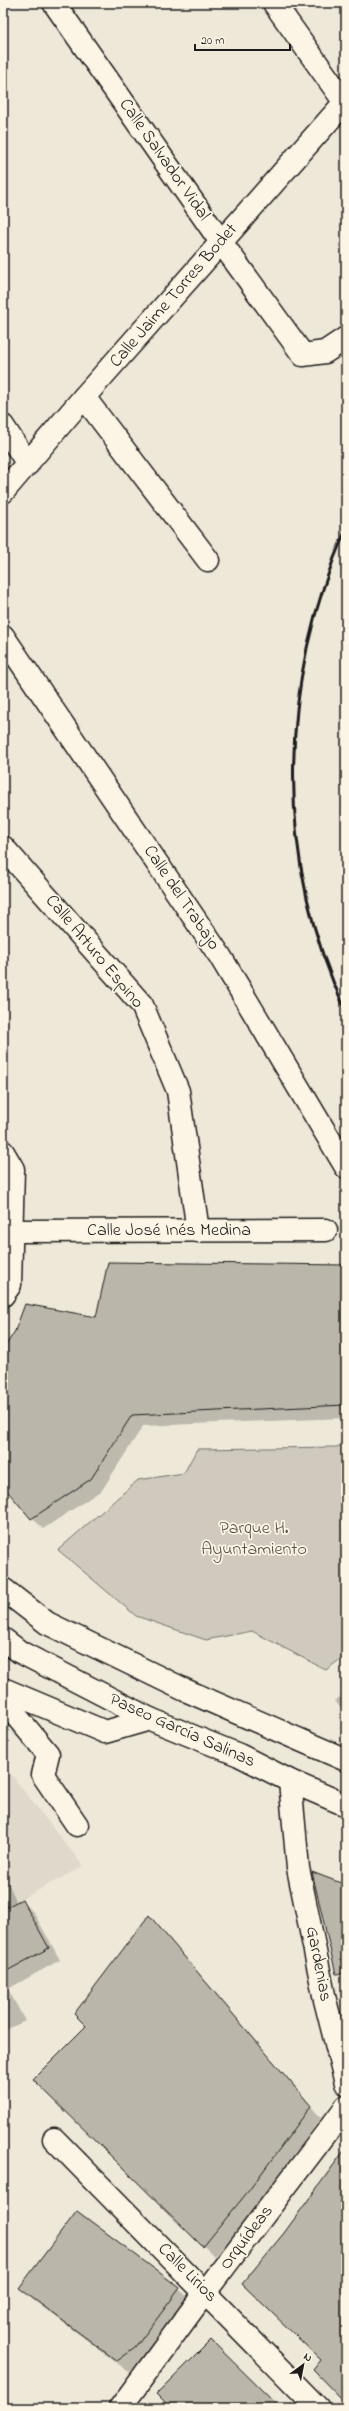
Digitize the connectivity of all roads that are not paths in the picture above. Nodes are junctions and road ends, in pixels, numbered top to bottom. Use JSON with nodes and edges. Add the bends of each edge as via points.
{"nodes":[{"id":1,"x":54,"y":3,"type":"edge"},
{"id":2,"x":274,"y":3,"type":"edge"},
{"id":3,"x":346,"y":102,"type":"edge"},
{"id":4,"x":221,"y":242,"type":"junction"},
{"id":5,"x":346,"y":338,"type":"edge"},
{"id":6,"x":84,"y":398,"type":"junction"},
{"id":7,"x":3,"y":426,"type":"edge"},
{"id":8,"x":28,"y":464,"type":"junction"},
{"id":9,"x":3,"y":492,"type":"edge"},
{"id":10,"x":208,"y":560,"type":"dead end"},
{"id":11,"x":3,"y":636,"type":"edge"},
{"id":12,"x":3,"y":847,"type":"edge"},
{"id":13,"x":3,"y":1152,"type":"edge"},
{"id":14,"x":346,"y":1167,"type":"edge"},
{"id":15,"x":326,"y":1230,"type":"dead end"},
{"id":16,"x":11,"y":1231,"type":"junction"},
{"id":17,"x":198,"y":1232,"type":"junction"},
{"id":18,"x":3,"y":1295,"type":"edge"},
{"id":19,"x":3,"y":1588,"type":"edge"},
{"id":20,"x":3,"y":1639,"type":"edge"},
{"id":21,"x":3,"y":1689,"type":"edge"},
{"id":22,"x":3,"y":1700,"type":"edge"},
{"id":23,"x":150,"y":1719,"type":"junction"},
{"id":24,"x":346,"y":1760,"type":"edge"},
{"id":25,"x":290,"y":1782,"type":"junction"},
{"id":26,"x":346,"y":1805,"type":"edge"},
{"id":27,"x":77,"y":1825,"type":"dead end"},
{"id":28,"x":346,"y":2083,"type":"edge"},
{"id":29,"x":346,"y":2107,"type":"edge"},
{"id":30,"x":54,"y":2139,"type":"dead end"},
{"id":31,"x":206,"y":2291,"type":"junction"},
{"id":32,"x":120,"y":2408,"type":"edge"},
{"id":33,"x":318,"y":2408,"type":"edge"}],
"edges":[{"from":1,"to":4,"type":"street","name":"Calle Salvador Vidal"},
{"from":2,"to":3,"type":"street"},
{"from":3,"to":4,"type":"street","name":"Calle Jaime Torres Bodet"},
{"from":4,"to":5,"type":"street","name":"Calle Salvador Vidal","via":[[303,355],[325,352]]},
{"from":4,"to":6,"type":"street","name":"Calle Jaime Torres Bodet"},
{"from":6,"to":8,"type":"street","name":"Calle Jaime Torres Bodet"},
{"from":6,"to":10,"type":"street"},
{"from":7,"to":8,"type":"street"},
{"from":8,"to":9,"type":"street","name":"Calle Jaime Torres Bodet"},
{"from":11,"to":14,"type":"street","name":"Calle del Trabajo","via":[[220,956]]},
{"from":12,"to":17,"type":"street","name":"Calle Arturo Espino","via":[[142,1005],[178,1091]]},
{"from":13,"to":16,"type":"street","via":[[13,1168]]},
{"from":15,"to":17,"type":"street","name":"Calle José Inés Medina"},
{"from":16,"to":17,"type":"street","name":"Calle José Inés Medina"},
{"from":16,"to":18,"type":"street","via":[[10,1285]]},
{"from":19,"to":24,"type":"street","via":[[47,1623],[185,1690]]},
{"from":20,"to":23,"type":"street","name":"Paseo García Salinas","via":[[20,1652]]},
{"from":21,"to":23,"type":"street","via":[[105,1732]]},
{"from":22,"to":27,"type":"street","via":[[48,1754],[43,1775]]},
{"from":23,"to":25,"type":"street","name":"Paseo García Salinas","via":[[239,1754]]},
{"from":25,"to":26,"type":"street","name":"Paseo García Salinas"},
{"from":25,"to":28,"type":"street","name":"Gardenias","via":[[298,1868],[325,2000]]},
{"from":29,"to":31,"type":"street","name":"Orquídeas"},
{"from":30,"to":31,"type":"street","name":"Calle Lirios"},
{"from":31,"to":32,"type":"street","name":"Orquídeas"},
{"from":31,"to":33,"type":"street","name":"Calle Lirios"}]}
